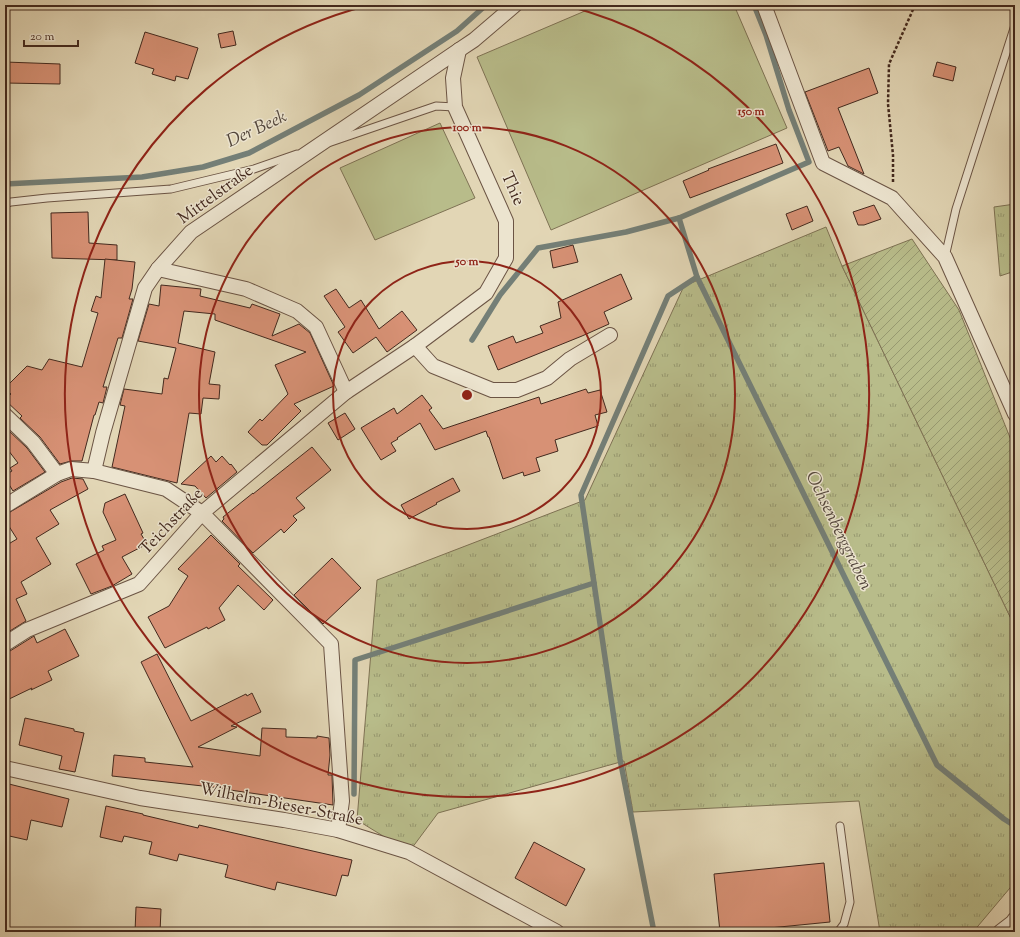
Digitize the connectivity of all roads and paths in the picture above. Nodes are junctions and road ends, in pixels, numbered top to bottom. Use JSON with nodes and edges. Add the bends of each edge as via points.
{"nodes":[{"id":1,"x":515,"y":5,"type":"edge"},
{"id":2,"x":764,"y":5,"type":"edge"},
{"id":3,"x":915,"y":5,"type":"edge"},
{"id":4,"x":1015,"y":25,"type":"edge"},
{"id":5,"x":459,"y":50,"type":"junction"},
{"id":6,"x":456,"y":107,"type":"junction"},
{"id":7,"x":314,"y":148,"type":"junction"},
{"id":8,"x":892,"y":198,"type":"junction"},
{"id":9,"x":5,"y":204,"type":"edge"},
{"id":10,"x":945,"y":257,"type":"junction"},
{"id":11,"x":158,"y":269,"type":"junction"},
{"id":12,"x":610,"y":335,"type":"dead end"},
{"id":13,"x":415,"y":346,"type":"junction"},
{"id":14,"x":346,"y":392,"type":"junction"},
{"id":15,"x":1015,"y":414,"type":"edge"},
{"id":16,"x":5,"y":415,"type":"edge"},
{"id":17,"x":94,"y":471,"type":"junction"},
{"id":18,"x":58,"y":474,"type":"junction"},
{"id":19,"x":5,"y":506,"type":"edge"},
{"id":20,"x":202,"y":513,"type":"junction"},
{"id":21,"x":5,"y":644,"type":"edge"},
{"id":22,"x":5,"y":768,"type":"edge"},
{"id":23,"x":840,"y":826,"type":"dead end"},
{"id":24,"x":338,"y":830,"type":"junction"},
{"id":25,"x":1015,"y":919,"type":"edge"},
{"id":26,"x":557,"y":932,"type":"edge"},
{"id":27,"x":838,"y":932,"type":"edge"},
{"id":28,"x":1000,"y":932,"type":"edge"}],
"edges":[{"from":1,"to":5,"type":"street","name":"Mittelstraße"},
{"from":2,"to":8,"type":"street","via":[[823,163]]},
{"from":3,"to":8,"type":"path","via":[[889,64]]},
{"from":4,"to":10,"type":"lane","via":[[956,209]]},
{"from":5,"to":6,"type":"street","name":"Thie","via":[[453,78]]},
{"from":5,"to":7,"type":"street","name":"Mittelstraße"},
{"from":6,"to":7,"type":"lane","via":[[436,106]]},
{"from":6,"to":13,"type":"street","name":"Thie","via":[[506,221],[506,258],[486,293]]},
{"from":7,"to":9,"type":"lane","via":[[254,169],[171,189],[47,198]]},
{"from":7,"to":11,"type":"street","name":"Mittelstraße","via":[[190,232]]},
{"from":8,"to":10,"type":"street"},
{"from":10,"to":15,"type":"street"},
{"from":11,"to":14,"type":"street","via":[[246,289],[297,312],[316,327]]},
{"from":11,"to":17,"type":"street","name":"Mittelstraße","via":[[145,288]]},
{"from":12,"to":13,"type":"street","via":[[570,358],[547,378],[517,390],[492,390],[433,366]]},
{"from":13,"to":14,"type":"street","name":"Thie"},
{"from":14,"to":20,"type":"street","name":"Teichstraße"},
{"from":16,"to":18,"type":"street","via":[[33,442]]},
{"from":17,"to":18,"type":"street","via":[[71,469]]},
{"from":17,"to":20,"type":"street","via":[[166,489]]},
{"from":18,"to":19,"type":"street"},
{"from":20,"to":21,"type":"street","name":"Teichstraße","via":[[139,584],[27,630]]},
{"from":20,"to":24,"type":"street","via":[[331,644],[342,801]]},
{"from":22,"to":24,"type":"street","name":"Wilhelm-Bieser-Straße","via":[[140,798]]},
{"from":23,"to":27,"type":"lane","via":[[850,902],[844,924]]},
{"from":24,"to":26,"type":"street","name":"Wilhelm-Bieser-Straße","via":[[409,852]]},
{"from":25,"to":28,"type":"street"}]}
